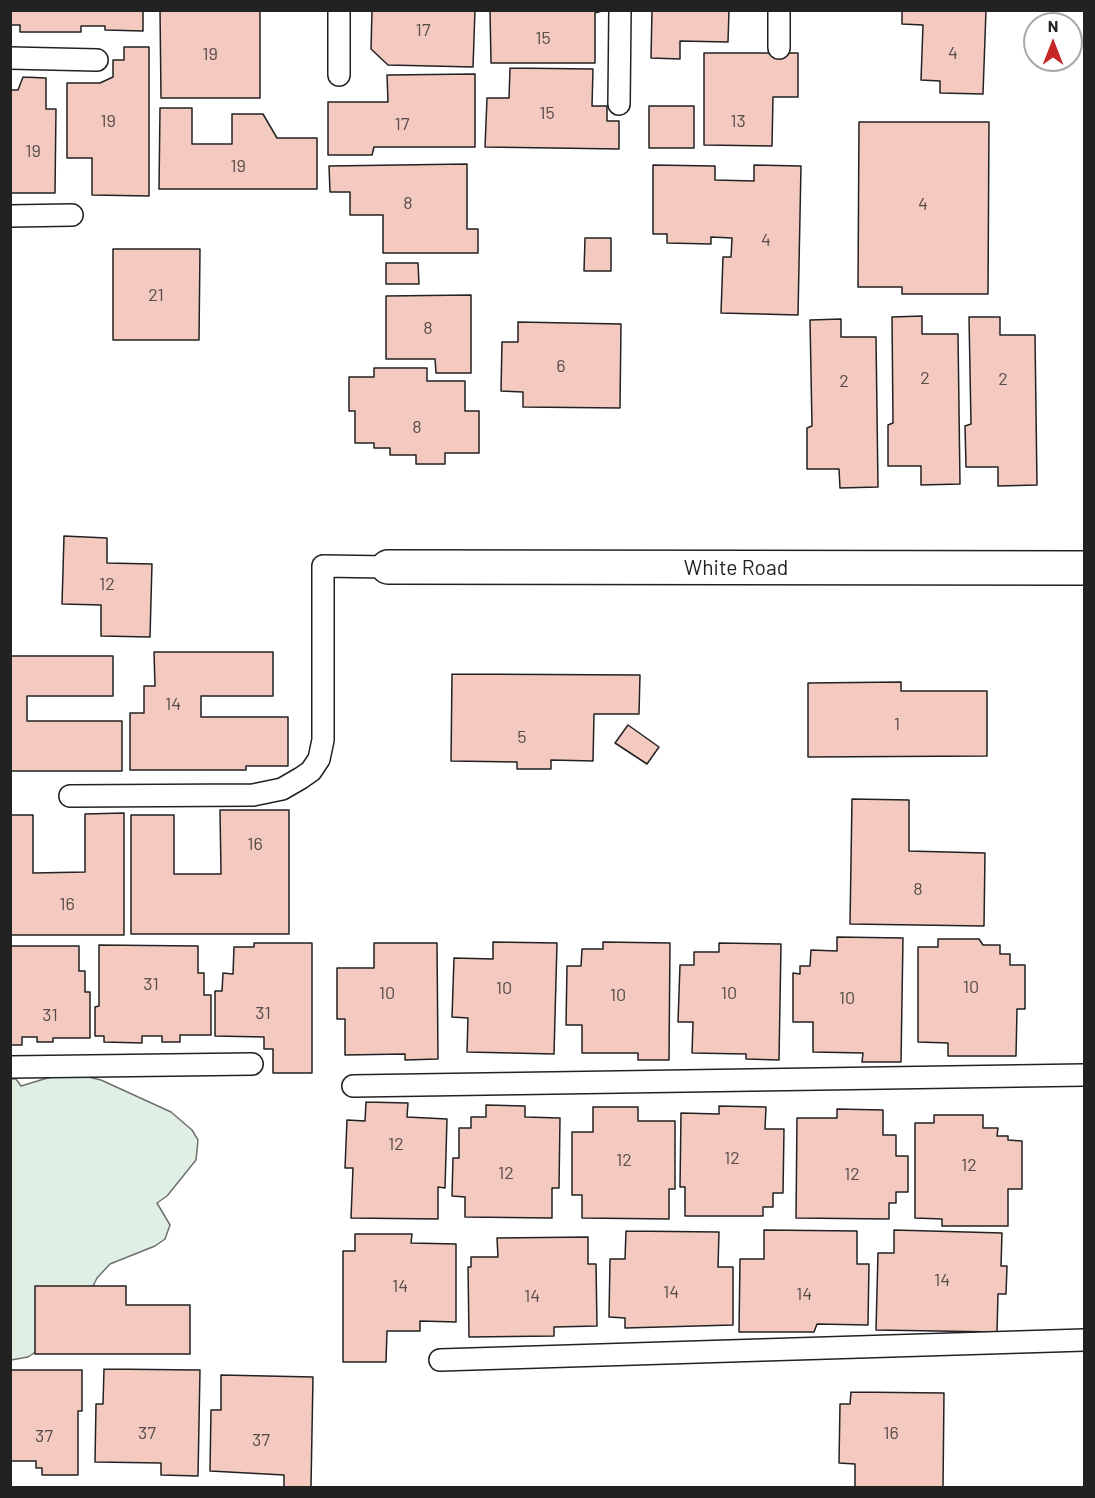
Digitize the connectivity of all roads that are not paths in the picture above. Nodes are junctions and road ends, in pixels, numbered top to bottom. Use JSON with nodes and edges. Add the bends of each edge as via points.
{"nodes":[{"id":1,"x":339,"y":10,"type":"edge"},
{"id":2,"x":620,"y":10,"type":"edge"},
{"id":3,"x":779,"y":10,"type":"edge"},
{"id":4,"x":779,"y":48,"type":"dead end"},
{"id":5,"x":10,"y":58,"type":"edge"},
{"id":6,"x":97,"y":60,"type":"dead end"},
{"id":7,"x":339,"y":75,"type":"dead end"},
{"id":8,"x":619,"y":104,"type":"dead end"},
{"id":9,"x":72,"y":215,"type":"dead end"},
{"id":10,"x":10,"y":216,"type":"edge"},
{"id":11,"x":388,"y":567,"type":"joint"},
{"id":12,"x":1084,"y":568,"type":"edge"},
{"id":13,"x":70,"y":796,"type":"dead end"},
{"id":14,"x":252,"y":1064,"type":"dead end"},
{"id":15,"x":10,"y":1067,"type":"edge"},
{"id":16,"x":1084,"y":1075,"type":"edge"},
{"id":17,"x":353,"y":1086,"type":"dead end"},
{"id":18,"x":1084,"y":1340,"type":"edge"},
{"id":19,"x":440,"y":1360,"type":"dead end"}],
"edges":[{"from":1,"to":7,"type":"lane"},
{"from":2,"to":8,"type":"lane"},
{"from":3,"to":4,"type":"lane"},
{"from":5,"to":6,"type":"lane"},
{"from":9,"to":10,"type":"lane"},
{"from":11,"to":12,"type":"street","name":"White Road"},
{"from":11,"to":13,"type":"lane","via":[[323,566],[323,740],[319,759],[302,778],[282,789],[253,795]]},
{"from":14,"to":15,"type":"lane"},
{"from":16,"to":17,"type":"lane"},
{"from":18,"to":19,"type":"lane"}]}
